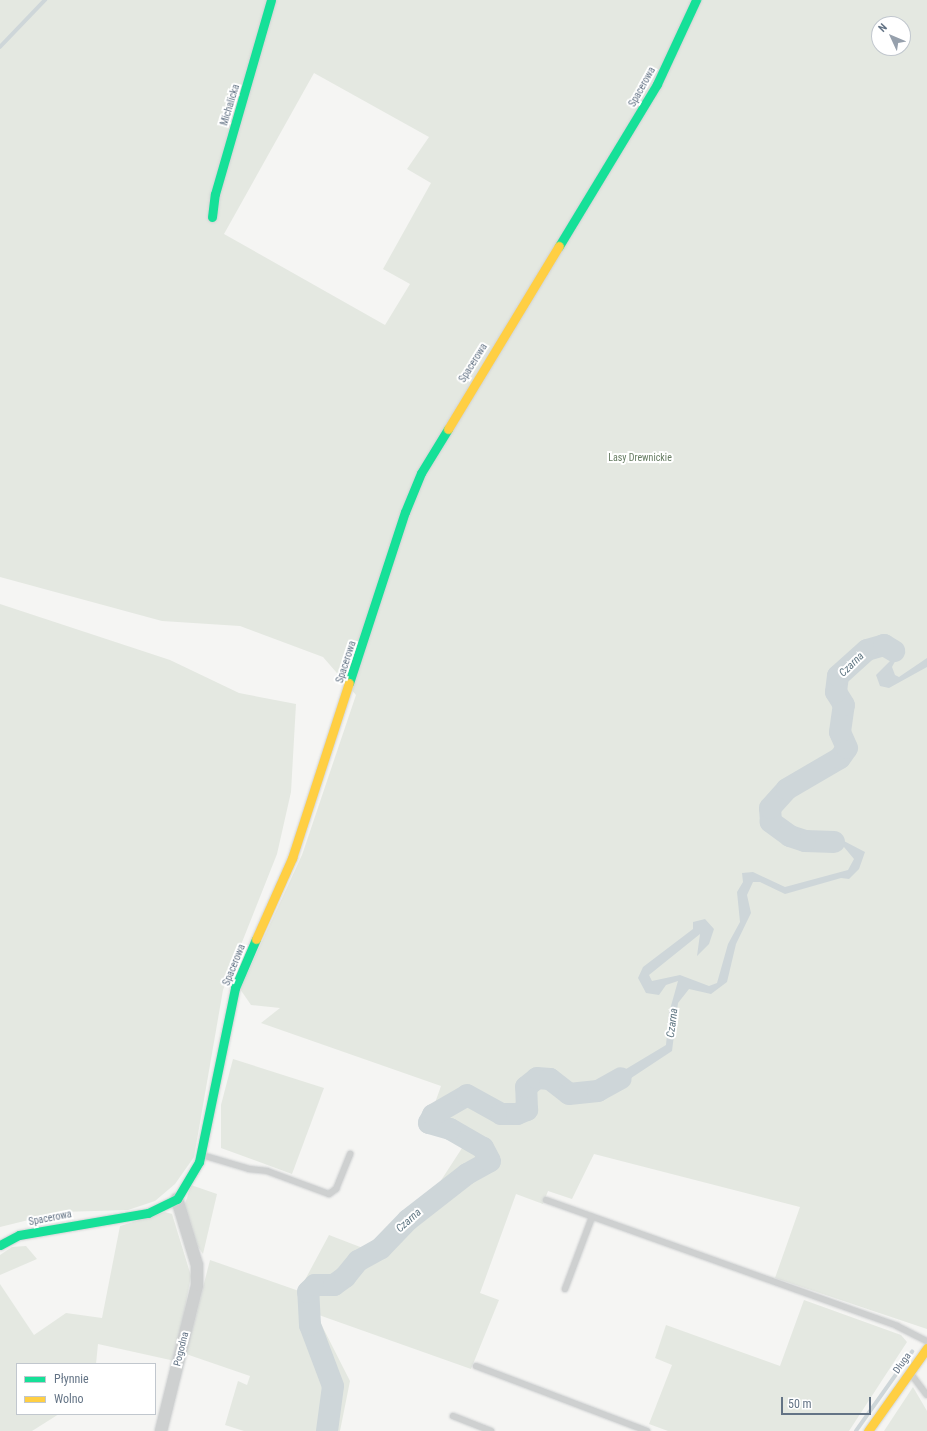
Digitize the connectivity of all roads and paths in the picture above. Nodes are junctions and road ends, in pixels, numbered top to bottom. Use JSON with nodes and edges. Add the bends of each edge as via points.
{"nodes":[{"id":1,"x":271,"y":0,"type":"edge"},
{"id":2,"x":696,"y":0,"type":"edge"},
{"id":3,"x":212,"y":217,"type":"dead end"},
{"id":4,"x":350,"y":1154,"type":"dead end"},
{"id":5,"x":201,"y":1155,"type":"junction"},
{"id":6,"x":177,"y":1199,"type":"junction"},
{"id":7,"x":546,"y":1200,"type":"dead end"},
{"id":8,"x":592,"y":1217,"type":"junction"},
{"id":9,"x":0,"y":1245,"type":"edge"},
{"id":10,"x":565,"y":1289,"type":"dead end"},
{"id":11,"x":927,"y":1341,"type":"edge"},
{"id":12,"x":927,"y":1348,"type":"edge"},
{"id":13,"x":476,"y":1366,"type":"dead end"},
{"id":14,"x":909,"y":1372,"type":"junction"},
{"id":15,"x":927,"y":1395,"type":"edge"},
{"id":16,"x":453,"y":1416,"type":"dead end"},
{"id":17,"x":161,"y":1431,"type":"edge"},
{"id":18,"x":491,"y":1431,"type":"edge"},
{"id":19,"x":647,"y":1431,"type":"edge"},
{"id":20,"x":868,"y":1431,"type":"edge"}],
"edges":[{"from":1,"to":3,"type":"street","name":"Michalicka","via":[[215,194]]},
{"from":2,"to":5,"type":"street","name":"Spacerowa","via":[[658,84],[422,473],[405,512],[292,858],[235,988]]},
{"from":4,"to":5,"type":"lane","via":[[336,1189],[329,1194],[267,1171],[249,1169]]},
{"from":5,"to":6,"type":"street","name":"Spacerowa"},
{"from":6,"to":9,"type":"street","name":"Spacerowa","via":[[148,1213],[70,1224],[19,1235]]},
{"from":6,"to":17,"type":"street","name":"Pogodna","via":[[196,1265],[196,1285]]},
{"from":7,"to":8,"type":"lane"},
{"from":8,"to":10,"type":"lane"},
{"from":8,"to":11,"type":"lane","via":[[897,1326]]},
{"from":12,"to":14,"type":"street","name":"Długa"},
{"from":13,"to":19,"type":"lane"},
{"from":14,"to":15,"type":"lane"},
{"from":14,"to":20,"type":"street","name":"Długa"},
{"from":16,"to":18,"type":"lane"}]}
